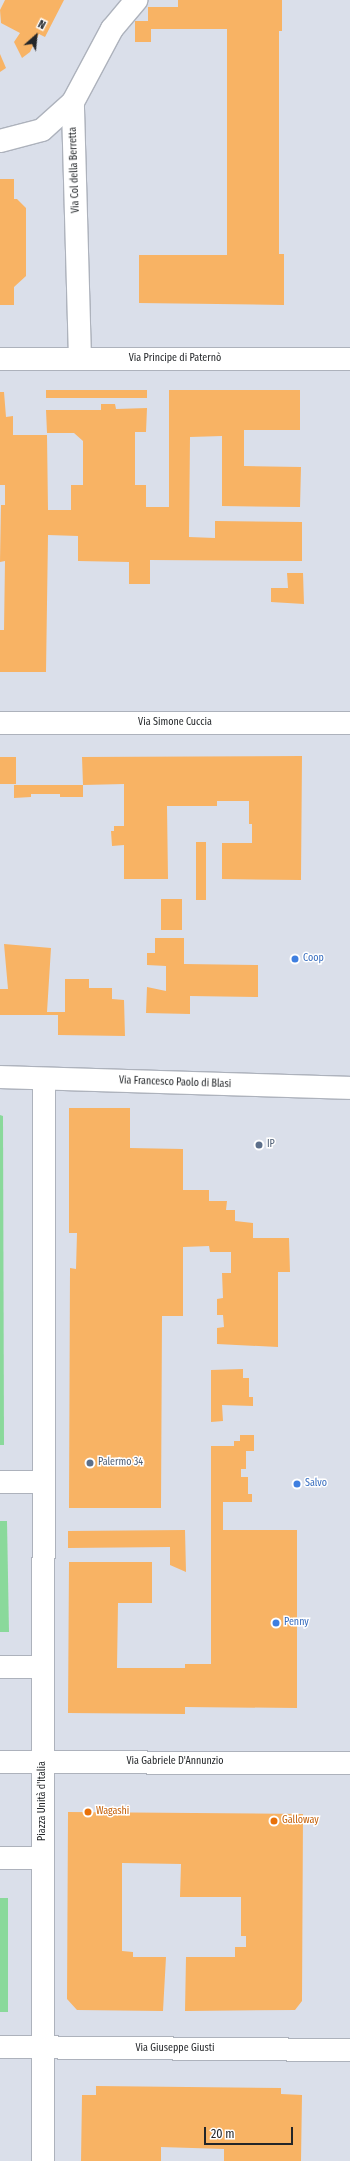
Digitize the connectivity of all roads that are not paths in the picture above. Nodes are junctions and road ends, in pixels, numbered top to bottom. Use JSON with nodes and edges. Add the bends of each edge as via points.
{"nodes":[{"id":1,"x":136,"y":0,"type":"edge"},
{"id":2,"x":73,"y":102,"type":"junction"},
{"id":3,"x":0,"y":141,"type":"edge"},
{"id":4,"x":0,"y":359,"type":"edge"},
{"id":5,"x":80,"y":359,"type":"junction"},
{"id":6,"x":350,"y":359,"type":"edge"},
{"id":7,"x":0,"y":723,"type":"edge"},
{"id":8,"x":350,"y":723,"type":"edge"},
{"id":9,"x":0,"y":1077,"type":"edge"},
{"id":10,"x":44,"y":1079,"type":"junction"},
{"id":11,"x":350,"y":1088,"type":"edge"},
{"id":12,"x":0,"y":1482,"type":"edge"},
{"id":13,"x":42,"y":1482,"type":"junction"},
{"id":14,"x":0,"y":1667,"type":"edge"},
{"id":15,"x":43,"y":1667,"type":"junction"},
{"id":16,"x":0,"y":1762,"type":"edge"},
{"id":17,"x":43,"y":1762,"type":"junction"},
{"id":18,"x":350,"y":1763,"type":"edge"},
{"id":19,"x":0,"y":1858,"type":"edge"},
{"id":20,"x":43,"y":1858,"type":"junction"},
{"id":21,"x":0,"y":2047,"type":"edge"},
{"id":22,"x":44,"y":2047,"type":"junction"},
{"id":23,"x":350,"y":2050,"type":"edge"},
{"id":24,"x":43,"y":2161,"type":"edge"}],
"edges":[{"from":1,"to":2,"type":"street","name":"Via Col della Berretta","via":[[112,29]]},
{"from":2,"to":3,"type":"street","via":[[42,130]]},
{"from":2,"to":5,"type":"street","name":"Via Col della Berretta"},
{"from":4,"to":5,"type":"street","name":"Via Principe di Paternò"},
{"from":5,"to":6,"type":"street","name":"Via Principe di Paternò"},
{"from":7,"to":8,"type":"street","name":"Via Simone Cuccia"},
{"from":9,"to":10,"type":"street","name":"Via Francesco Paolo di Blasi"},
{"from":10,"to":11,"type":"street","name":"Via Francesco Paolo di Blasi"},
{"from":10,"to":13,"type":"street","name":"Piazza Unità d'Italia"},
{"from":12,"to":13,"type":"street"},
{"from":13,"to":15,"type":"street","name":"Piazza Unità d'Italia"},
{"from":14,"to":15,"type":"street"},
{"from":15,"to":17,"type":"street","name":"Piazza Unità d'Italia"},
{"from":16,"to":17,"type":"street","name":"Via Gabriele D'Annunzio"},
{"from":17,"to":18,"type":"street","name":"Via Gabriele D'Annunzio"},
{"from":17,"to":20,"type":"street","name":"Piazza Unità d'Italia"},
{"from":19,"to":20,"type":"street"},
{"from":20,"to":22,"type":"street","name":"Piazza Unità d'Italia"},
{"from":21,"to":22,"type":"street","name":"Via Giuseppe Giusti"},
{"from":22,"to":23,"type":"street","name":"Via Giuseppe Giusti"},
{"from":22,"to":24,"type":"street","name":"Piazza Unità d'Italia"}]}
